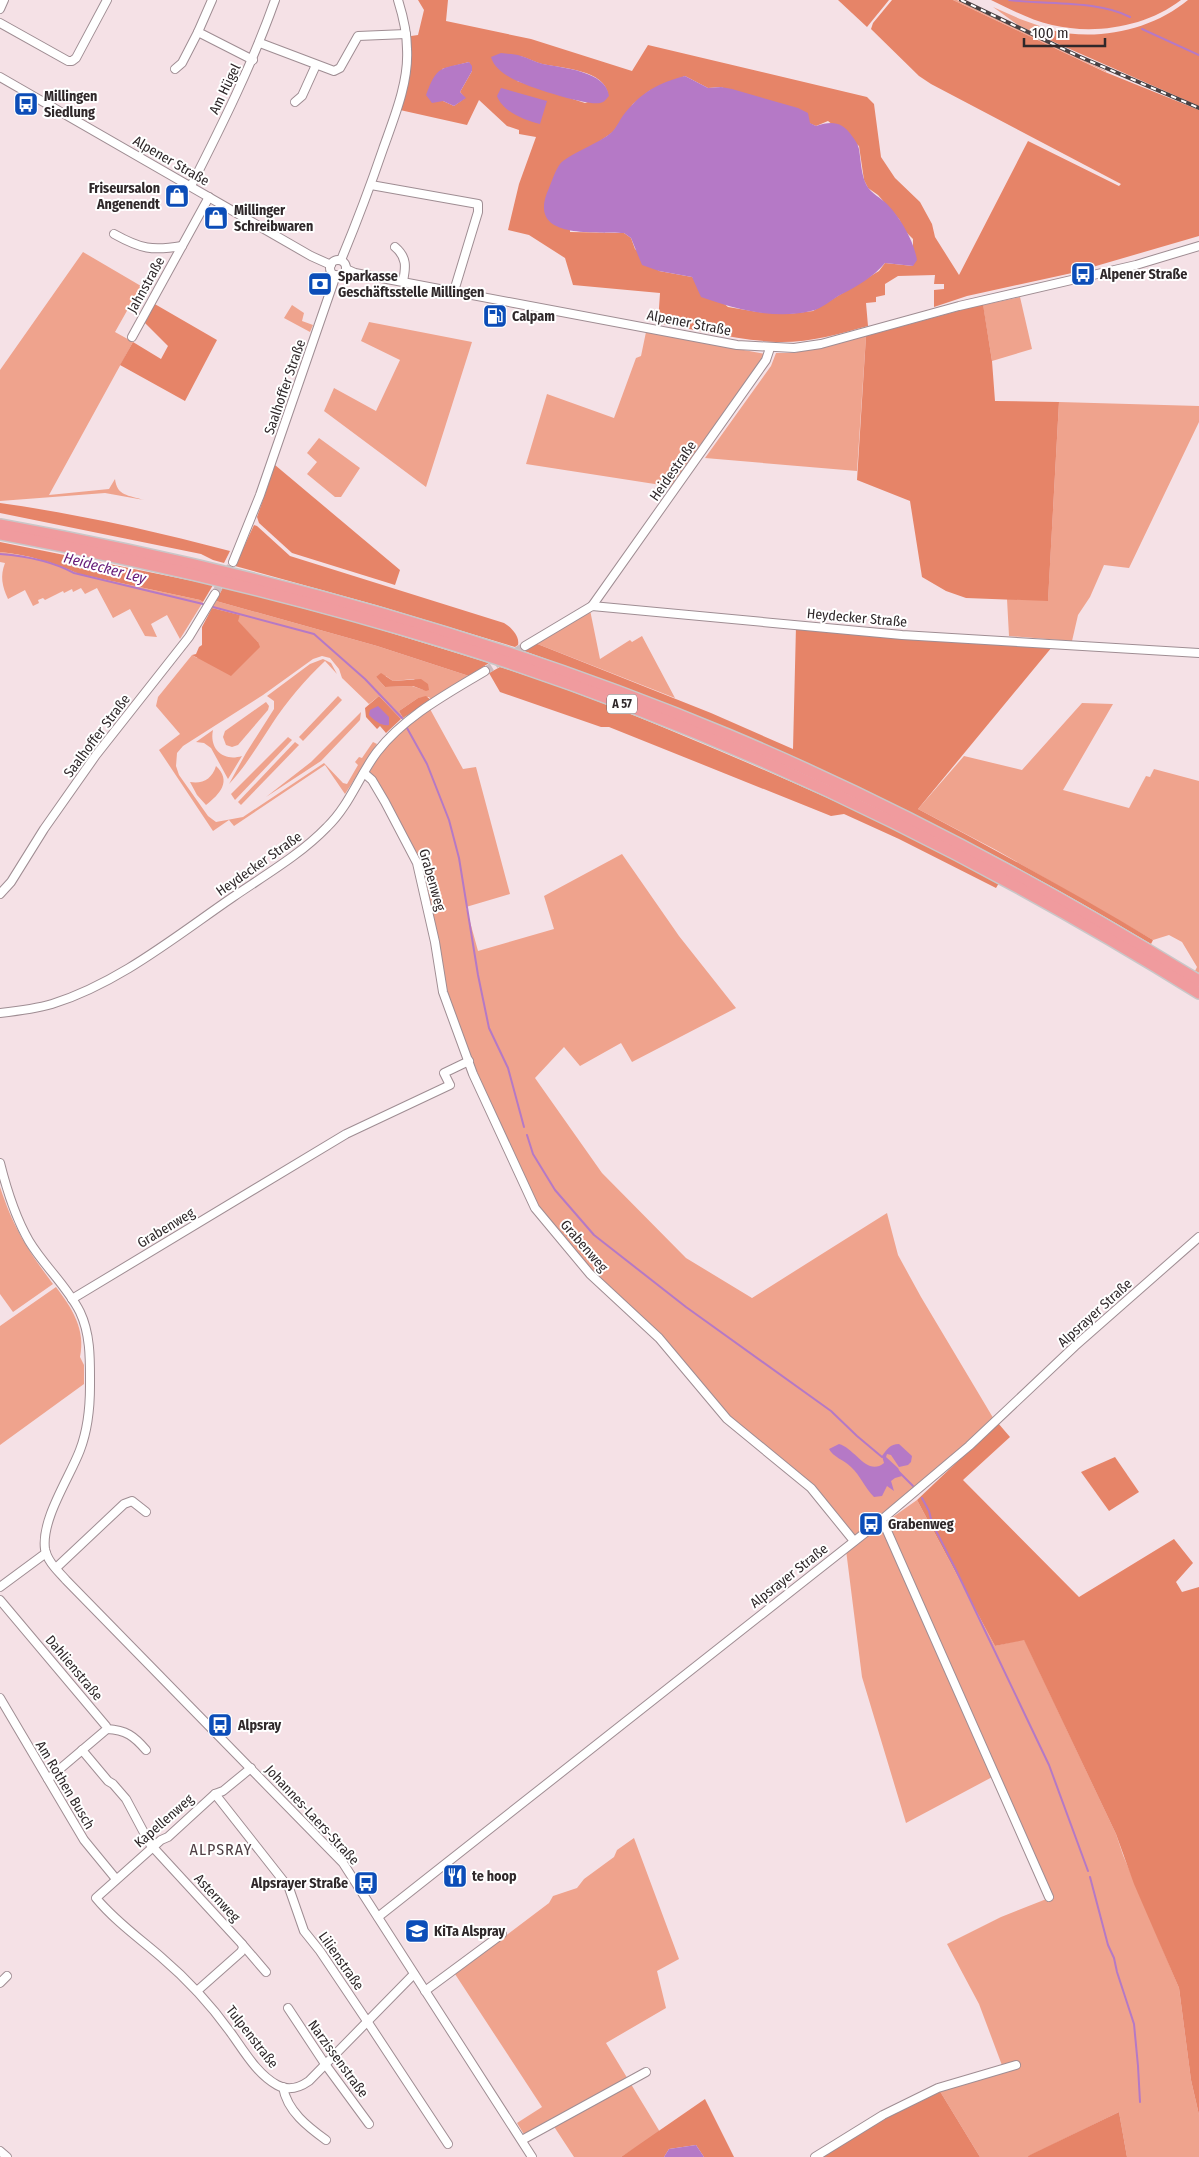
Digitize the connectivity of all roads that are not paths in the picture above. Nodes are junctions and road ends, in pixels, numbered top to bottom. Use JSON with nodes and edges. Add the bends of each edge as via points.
{"nodes":[{"id":1,"x":4,"y":0,"type":"edge"},
{"id":2,"x":107,"y":0,"type":"edge"},
{"id":3,"x":212,"y":0,"type":"edge"},
{"id":4,"x":275,"y":0,"type":"edge"},
{"id":5,"x":398,"y":0,"type":"edge"},
{"id":6,"x":0,"y":8,"type":"edge"},
{"id":7,"x":0,"y":22,"type":"edge"},
{"id":8,"x":198,"y":32,"type":"junction"},
{"id":9,"x":406,"y":34,"type":"junction"},
{"id":10,"x":260,"y":43,"type":"junction"},
{"id":11,"x":252,"y":60,"type":"junction"},
{"id":12,"x":316,"y":65,"type":"junction"},
{"id":13,"x":175,"y":68,"type":"dead end"},
{"id":14,"x":0,"y":77,"type":"edge"},
{"id":15,"x":295,"y":102,"type":"dead end"},
{"id":16,"x":371,"y":185,"type":"junction"},
{"id":17,"x":191,"y":186,"type":"junction"},
{"id":18,"x":209,"y":196,"type":"junction"},
{"id":19,"x":114,"y":234,"type":"dead end"},
{"id":20,"x":182,"y":246,"type":"junction"},
{"id":21,"x":1199,"y":246,"type":"edge"},
{"id":22,"x":395,"y":247,"type":"dead end"},
{"id":23,"x":340,"y":260,"type":"junction"},
{"id":24,"x":331,"y":265,"type":"junction"},
{"id":25,"x":346,"y":269,"type":"junction"},
{"id":26,"x":336,"y":275,"type":"junction"},
{"id":27,"x":403,"y":281,"type":"junction"},
{"id":28,"x":454,"y":291,"type":"junction"},
{"id":29,"x":132,"y":337,"type":"dead end"},
{"id":30,"x":770,"y":348,"type":"junction"},
{"id":31,"x":0,"y":525,"type":"edge"},
{"id":32,"x":0,"y":534,"type":"edge"},
{"id":33,"x":233,"y":562,"type":"tunnel mouth"},
{"id":34,"x":215,"y":594,"type":"tunnel mouth"},
{"id":35,"x":592,"y":606,"type":"junction"},
{"id":36,"x":525,"y":646,"type":"tunnel mouth"},
{"id":37,"x":1199,"y":653,"type":"edge"},
{"id":38,"x":485,"y":671,"type":"tunnel mouth"},
{"id":39,"x":364,"y":773,"type":"junction"},
{"id":40,"x":0,"y":894,"type":"edge"},
{"id":41,"x":1199,"y":981,"type":"edge"},
{"id":42,"x":1199,"y":993,"type":"edge"},
{"id":43,"x":0,"y":1013,"type":"edge"},
{"id":44,"x":469,"y":1061,"type":"junction"},
{"id":45,"x":0,"y":1164,"type":"edge"},
{"id":46,"x":1199,"y":1237,"type":"edge"},
{"id":47,"x":72,"y":1299,"type":"junction"},
{"id":48,"x":146,"y":1512,"type":"dead end"},
{"id":49,"x":880,"y":1521,"type":"junction"},
{"id":50,"x":854,"y":1541,"type":"junction"},
{"id":51,"x":46,"y":1553,"type":"junction"},
{"id":52,"x":56,"y":1568,"type":"junction"},
{"id":53,"x":0,"y":1587,"type":"edge"},
{"id":54,"x":0,"y":1600,"type":"edge"},
{"id":55,"x":0,"y":1698,"type":"edge"},
{"id":56,"x":107,"y":1729,"type":"junction"},
{"id":57,"x":82,"y":1750,"type":"junction"},
{"id":58,"x":146,"y":1750,"type":"dead end"},
{"id":59,"x":251,"y":1768,"type":"junction"},
{"id":60,"x":48,"y":1779,"type":"junction"},
{"id":61,"x":215,"y":1794,"type":"junction"},
{"id":62,"x":153,"y":1847,"type":"junction"},
{"id":63,"x":116,"y":1879,"type":"junction"},
{"id":64,"x":96,"y":1898,"type":"joint"},
{"id":65,"x":1049,"y":1898,"type":"dead end"},
{"id":66,"x":378,"y":1917,"type":"junction"},
{"id":67,"x":502,"y":1934,"type":"dead end"},
{"id":68,"x":242,"y":1944,"type":"junction"},
{"id":69,"x":266,"y":1972,"type":"dead end"},
{"id":70,"x":414,"y":1974,"type":"junction"},
{"id":71,"x":7,"y":1976,"type":"dead end"},
{"id":72,"x":0,"y":1983,"type":"edge"},
{"id":73,"x":197,"y":1991,"type":"junction"},
{"id":74,"x":425,"y":1991,"type":"junction"},
{"id":75,"x":288,"y":2008,"type":"dead end"},
{"id":76,"x":368,"y":2021,"type":"junction"},
{"id":77,"x":325,"y":2064,"type":"junction"},
{"id":78,"x":1016,"y":2065,"type":"dead end"},
{"id":79,"x":646,"y":2072,"type":"dead end"},
{"id":80,"x":283,"y":2087,"type":"junction"},
{"id":81,"x":369,"y":2124,"type":"dead end"},
{"id":82,"x":326,"y":2140,"type":"dead end"},
{"id":83,"x":522,"y":2140,"type":"junction"},
{"id":84,"x":448,"y":2144,"type":"dead end"},
{"id":85,"x":0,"y":2151,"type":"edge"},
{"id":86,"x":6,"y":2157,"type":"edge"},
{"id":87,"x":532,"y":2157,"type":"edge"},
{"id":88,"x":815,"y":2157,"type":"edge"}],
"edges":[{"from":1,"to":6,"type":"street"},
{"from":2,"to":7,"type":"street","via":[[72,61]]},
{"from":3,"to":8,"type":"street"},
{"from":4,"to":10,"type":"street","name":"Am Hügel"},
{"from":5,"to":9,"type":"street"},
{"from":8,"to":11,"type":"street"},
{"from":8,"to":13,"type":"street","via":[[182,63]]},
{"from":9,"to":12,"type":"street","via":[[362,35],[354,40],[338,70]]},
{"from":9,"to":16,"type":"street","via":[[408,50],[404,78],[394,120]]},
{"from":10,"to":11,"type":"street","name":"Am Hügel"},
{"from":10,"to":12,"type":"street"},
{"from":11,"to":17,"type":"street","name":"Am Hügel"},
{"from":12,"to":15,"type":"street","via":[[302,96]]},
{"from":14,"to":17,"type":"street","name":"Alpener Straße"},
{"from":16,"to":23,"type":"street"},
{"from":16,"to":28,"type":"street","via":[[478,204]]},
{"from":17,"to":18,"type":"street","name":"Alpener Straße"},
{"from":18,"to":20,"type":"street","name":"Jahnstraße"},
{"from":18,"to":24,"type":"street","name":"Alpener Straße"},
{"from":19,"to":20,"type":"street","name":"Jahnstraße","via":[[145,249]]},
{"from":20,"to":29,"type":"street","name":"Jahnstraße"},
{"from":21,"to":30,"type":"street","name":"Alpener Straße","via":[[1136,265],[959,306],[821,344]]},
{"from":22,"to":27,"type":"street","via":[[405,259]]},
{"from":23,"to":24,"type":"street"},
{"from":23,"to":25,"type":"street"},
{"from":24,"to":26,"type":"street"},
{"from":25,"to":26,"type":"street","via":[[343,274]]},
{"from":25,"to":27,"type":"street","name":"Alpener Straße"},
{"from":26,"to":33,"type":"street","name":"Saalhoffer Straße","via":[[260,495]]},
{"from":27,"to":28,"type":"street","name":"Alpener Straße"},
{"from":28,"to":30,"type":"street","name":"Alpener Straße","via":[[737,345]]},
{"from":30,"to":35,"type":"street","name":"Heidestraße","via":[[761,368]]},
{"from":31,"to":41,"type":"highway","number":"A 57","via":[[106,544],[284,586],[458,636],[643,702],[727,735],[920,824],[1111,927]]},
{"from":32,"to":42,"type":"highway","number":"A 57","via":[[101,553],[281,595],[450,644],[618,702],[727,746],[867,809],[994,873]]},
{"from":34,"to":40,"type":"street","name":"Saalhoffer Straße","via":[[189,637],[96,755]]},
{"from":35,"to":36,"type":"street"},
{"from":35,"to":37,"type":"street","name":"Heydecker Straße","via":[[902,635]]},
{"from":38,"to":39,"type":"street","name":"Heydecker Straße","via":[[402,726],[379,750]]},
{"from":39,"to":43,"type":"street","name":"Heydecker Straße","via":[[334,821],[312,842],[142,959],[53,1004]]},
{"from":39,"to":44,"type":"street","name":"Grabenweg","via":[[385,802],[417,863],[443,992]]},
{"from":44,"to":47,"type":"street","name":"Grabenweg","via":[[444,1073],[450,1085],[346,1134]]},
{"from":44,"to":50,"type":"street","name":"Grabenweg","via":[[534,1208],[590,1274],[659,1338],[727,1419],[811,1488]]},
{"from":45,"to":47,"type":"street","via":[[24,1232]]},
{"from":46,"to":49,"type":"street","name":"Alpsrayer Straße","via":[[1075,1346],[970,1446]]},
{"from":47,"to":51,"type":"street","via":[[87,1333],[90,1402],[80,1450],[48,1526]]},
{"from":48,"to":52,"type":"street","via":[[132,1501],[124,1504]]},
{"from":49,"to":50,"type":"street","name":"Alpsrayer Straße"},
{"from":49,"to":65,"type":"street"},
{"from":50,"to":66,"type":"street","name":"Alpsrayer Straße"},
{"from":51,"to":52,"type":"street","name":"Johannes-Laers-Straße"},
{"from":51,"to":53,"type":"street"},
{"from":52,"to":59,"type":"street","name":"Johannes-Laers-Straße"},
{"from":54,"to":56,"type":"street","name":"Dahlienstraße"},
{"from":55,"to":60,"type":"street","name":"Am Rothen Busch"},
{"from":56,"to":57,"type":"street"},
{"from":56,"to":58,"type":"street","via":[[128,1733]]},
{"from":57,"to":60,"type":"street"},
{"from":57,"to":62,"type":"street","via":[[126,1799]]},
{"from":59,"to":61,"type":"street","name":"Kapellenweg","via":[[223,1792]]},
{"from":59,"to":66,"type":"street","name":"Johannes-Laers-Straße","via":[[343,1863]]},
{"from":60,"to":63,"type":"street","name":"Am Rothen Busch","via":[[84,1840]]},
{"from":61,"to":62,"type":"street","name":"Kapellenweg","via":[[175,1832]]},
{"from":61,"to":76,"type":"street","name":"Lilienstraße","via":[[289,1888],[304,1931]]},
{"from":62,"to":63,"type":"street","name":"Kapellenweg"},
{"from":62,"to":68,"type":"street","name":"Asternweg"},
{"from":63,"to":64,"type":"street","name":"Kapellenweg"},
{"from":64,"to":73,"type":"street","name":"Tulpenstraße"},
{"from":66,"to":70,"type":"street","name":"Johannes-Laers-Straße"},
{"from":67,"to":74,"type":"street"},
{"from":68,"to":69,"type":"street","name":"Asternweg"},
{"from":68,"to":73,"type":"street","via":[[241,1952]]},
{"from":70,"to":74,"type":"street","name":"Johannes-Laers-Straße"},
{"from":70,"to":76,"type":"street"},
{"from":71,"to":72,"type":"street"},
{"from":73,"to":80,"type":"street","name":"Tulpenstraße","via":[[261,2072]]},
{"from":74,"to":83,"type":"street","name":"Johannes-Laers-Straße"},
{"from":75,"to":77,"type":"street","name":"Narzissenstraße"},
{"from":76,"to":77,"type":"street"},
{"from":76,"to":84,"type":"street","name":"Lilienstraße"},
{"from":77,"to":80,"type":"street","via":[[301,2087]]},
{"from":77,"to":81,"type":"street","name":"Narzissenstraße"},
{"from":78,"to":88,"type":"street","via":[[938,2088],[883,2115]]},
{"from":79,"to":83,"type":"street"},
{"from":80,"to":82,"type":"street","via":[[291,2108],[312,2131]]},
{"from":83,"to":87,"type":"street","name":"Johannes-Laers-Straße"},
{"from":85,"to":86,"type":"street"}]}
